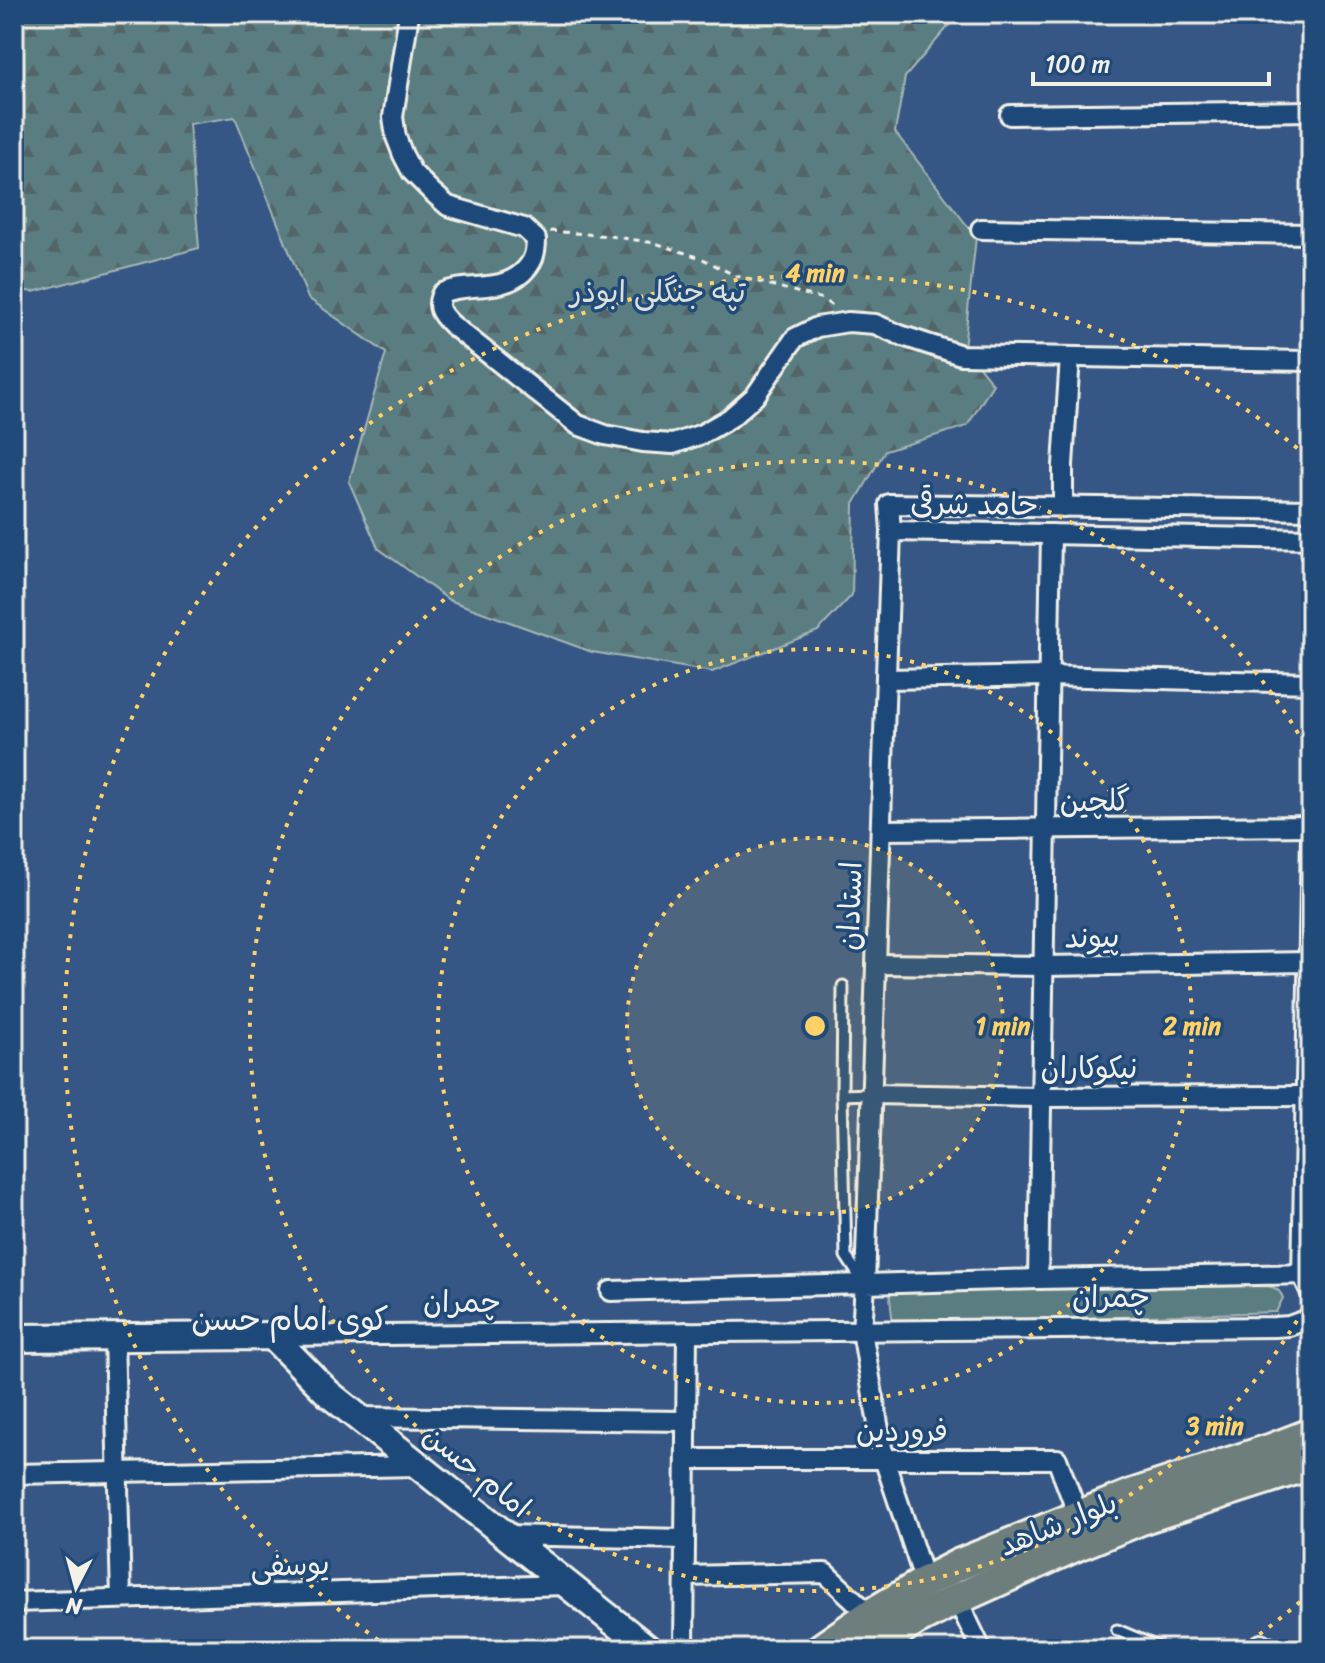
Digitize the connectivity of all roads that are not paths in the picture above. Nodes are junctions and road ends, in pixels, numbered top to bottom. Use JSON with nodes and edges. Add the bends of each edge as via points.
{"nodes":[{"id":1,"x":409,"y":14,"type":"edge"},
{"id":2,"x":1311,"y":111,"type":"edge"},
{"id":3,"x":1010,"y":115,"type":"dead end"},
{"id":4,"x":981,"y":229,"type":"dead end"},
{"id":5,"x":1311,"y":234,"type":"edge"},
{"id":6,"x":1070,"y":357,"type":"junction"},
{"id":7,"x":1311,"y":361,"type":"edge"},
{"id":8,"x":1063,"y":507,"type":"junction"},
{"id":9,"x":1311,"y":510,"type":"edge"},
{"id":10,"x":891,"y":531,"type":"junction"},
{"id":11,"x":1051,"y":534,"type":"junction"},
{"id":12,"x":1311,"y":539,"type":"edge"},
{"id":13,"x":1048,"y":676,"type":"junction"},
{"id":14,"x":886,"y":679,"type":"junction"},
{"id":15,"x":1311,"y":683,"type":"edge"},
{"id":16,"x":1311,"y":826,"type":"edge"},
{"id":17,"x":881,"y":830,"type":"junction"},
{"id":18,"x":1046,"y":830,"type":"junction"},
{"id":19,"x":1311,"y":840,"type":"edge"},
{"id":20,"x":1309,"y":962,"type":"junction"},
{"id":21,"x":876,"y":964,"type":"junction"},
{"id":22,"x":1043,"y":966,"type":"junction"},
{"id":23,"x":843,"y":986,"type":"dead end"},
{"id":24,"x":871,"y":1094,"type":"junction"},
{"id":25,"x":842,"y":1095,"type":"junction"},
{"id":26,"x":1306,"y":1096,"type":"junction"},
{"id":27,"x":1041,"y":1097,"type":"junction"},
{"id":28,"x":1307,"y":1274,"type":"edge"},
{"id":29,"x":1038,"y":1279,"type":"junction"},
{"id":30,"x":865,"y":1284,"type":"junction"},
{"id":31,"x":611,"y":1291,"type":"dead end"},
{"id":32,"x":1311,"y":1293,"type":"edge"},
{"id":33,"x":1311,"y":1318,"type":"edge"},
{"id":34,"x":862,"y":1331,"type":"junction"},
{"id":35,"x":687,"y":1332,"type":"junction"},
{"id":36,"x":272,"y":1336,"type":"junction"},
{"id":37,"x":114,"y":1337,"type":"junction"},
{"id":38,"x":14,"y":1338,"type":"edge"},
{"id":39,"x":357,"y":1417,"type":"junction"},
{"id":40,"x":686,"y":1421,"type":"junction"},
{"id":41,"x":1311,"y":1434,"type":"edge"},
{"id":42,"x":686,"y":1459,"type":"junction"},
{"id":43,"x":884,"y":1459,"type":"junction"},
{"id":44,"x":1311,"y":1464,"type":"edge"},
{"id":45,"x":419,"y":1466,"type":"junction"},
{"id":46,"x":118,"y":1472,"type":"junction"},
{"id":47,"x":14,"y":1474,"type":"edge"},
{"id":48,"x":1078,"y":1515,"type":"junction"},
{"id":49,"x":505,"y":1535,"type":"junction"},
{"id":50,"x":685,"y":1539,"type":"junction"},
{"id":51,"x":685,"y":1576,"type":"junction"},
{"id":52,"x":925,"y":1582,"type":"junction"},
{"id":53,"x":567,"y":1585,"type":"junction"},
{"id":54,"x":121,"y":1598,"type":"junction"},
{"id":55,"x":957,"y":1599,"type":"junction"},
{"id":56,"x":14,"y":1602,"type":"edge"},
{"id":57,"x":870,"y":1615,"type":"junction"},
{"id":58,"x":1117,"y":1630,"type":"dead end"},
{"id":59,"x":648,"y":1649,"type":"edge"},
{"id":60,"x":684,"y":1649,"type":"edge"},
{"id":61,"x":821,"y":1649,"type":"edge"},
{"id":62,"x":870,"y":1649,"type":"edge"},
{"id":63,"x":981,"y":1649,"type":"edge"},
{"id":64,"x":1162,"y":1649,"type":"edge"},
{"id":65,"x":1259,"y":1649,"type":"edge"},
{"id":66,"x":1274,"y":1649,"type":"edge"}],
"edges":[{"from":1,"to":6,"type":"street","via":[[393,117],[407,164],[448,206],[504,221],[536,239],[530,266],[513,280],[451,289],[442,293],[439,312],[578,425],[643,442],[673,444],[702,434],[755,396],[795,338],[817,327],[875,324],[961,355]]},
{"from":2,"to":3,"type":"street"},
{"from":4,"to":5,"type":"street"},
{"from":6,"to":7,"type":"street"},
{"from":6,"to":8,"type":"street"},
{"from":8,"to":9,"type":"street","name":"حامد شرقی"},
{"from":8,"to":10,"type":"street","name":"حامد شرقی","via":[[889,504]]},
{"from":10,"to":11,"type":"street","name":"حامد شرقی"},
{"from":10,"to":14,"type":"street","name":"استادان"},
{"from":11,"to":12,"type":"street","name":"حامد شرقی"},
{"from":11,"to":13,"type":"street"},
{"from":13,"to":14,"type":"street"},
{"from":13,"to":15,"type":"street"},
{"from":13,"to":18,"type":"street"},
{"from":14,"to":17,"type":"street","name":"استادان"},
{"from":16,"to":18,"type":"street","name":"گلچین"},
{"from":17,"to":18,"type":"street","name":"گلچین"},
{"from":17,"to":21,"type":"street","name":"استادان"},
{"from":18,"to":22,"type":"street"},
{"from":19,"to":20,"type":"street"},
{"from":20,"to":22,"type":"street","name":"پیوند"},
{"from":20,"to":26,"type":"street"},
{"from":21,"to":22,"type":"street","name":"پیوند"},
{"from":21,"to":24,"type":"street","name":"استادان"},
{"from":22,"to":27,"type":"street"},
{"from":23,"to":25,"type":"lane"},
{"from":24,"to":25,"type":"lane"},
{"from":24,"to":27,"type":"street","name":"نیکوکاران"},
{"from":24,"to":30,"type":"street","name":"استادان"},
{"from":25,"to":30,"type":"lane","via":[[846,1256]]},
{"from":26,"to":27,"type":"street","name":"نیکوکاران"},
{"from":26,"to":28,"type":"street"},
{"from":27,"to":29,"type":"street"},
{"from":28,"to":29,"type":"street","name":"چمران"},
{"from":28,"to":32,"type":"street"},
{"from":29,"to":30,"type":"street","name":"چمران"},
{"from":30,"to":31,"type":"street","name":"چمران"},
{"from":30,"to":34,"type":"street"},
{"from":33,"to":34,"type":"street","name":"چمران","via":[[1275,1327]]},
{"from":34,"to":35,"type":"street","name":"چمران"},
{"from":34,"to":43,"type":"street"},
{"from":35,"to":36,"type":"street","name":"چمران"},
{"from":35,"to":40,"type":"street"},
{"from":36,"to":37,"type":"street","name":"چمران"},
{"from":36,"to":39,"type":"street","name":"امام حسن"},
{"from":37,"to":38,"type":"street","name":"چمران"},
{"from":37,"to":46,"type":"street"},
{"from":39,"to":40,"type":"street"},
{"from":39,"to":45,"type":"street","name":"امام حسن"},
{"from":40,"to":42,"type":"street"},
{"from":41,"to":48,"type":"main road","name":"بلوار شاهد"},
{"from":42,"to":43,"type":"street","name":"فروردین"},
{"from":42,"to":50,"type":"street"},
{"from":43,"to":48,"type":"street","name":"فروردین","via":[[1057,1459]]},
{"from":43,"to":52,"type":"street"},
{"from":44,"to":55,"type":"main road","name":"بلوار شاهد","via":[[1146,1517]]},
{"from":45,"to":46,"type":"street"},
{"from":45,"to":49,"type":"street","name":"امام حسن"},
{"from":46,"to":47,"type":"street"},
{"from":46,"to":54,"type":"street"},
{"from":48,"to":52,"type":"main road","name":"بلوار شاهد"},
{"from":49,"to":50,"type":"street"},
{"from":49,"to":53,"type":"street","name":"امام حسن"},
{"from":50,"to":51,"type":"street"},
{"from":51,"to":57,"type":"street","via":[[825,1573]]},
{"from":51,"to":60,"type":"street"},
{"from":52,"to":57,"type":"main road","name":"بلوار شاهد"},
{"from":53,"to":54,"type":"street","name":"یوسفی"},
{"from":53,"to":59,"type":"street","name":"امام حسن"},
{"from":54,"to":56,"type":"street","name":"یوسفی"},
{"from":55,"to":62,"type":"main road","name":"بلوار شاهد"},
{"from":55,"to":63,"type":"street"},
{"from":57,"to":61,"type":"main road","name":"بلوار شاهد"},
{"from":58,"to":64,"type":"lane"},
{"from":65,"to":66,"type":"street","via":[[1261,1644]]}]}
